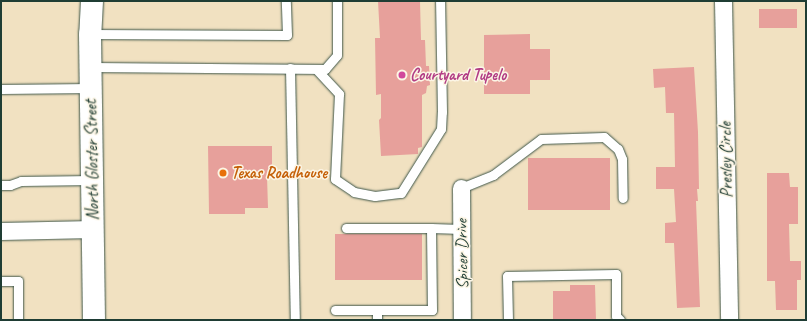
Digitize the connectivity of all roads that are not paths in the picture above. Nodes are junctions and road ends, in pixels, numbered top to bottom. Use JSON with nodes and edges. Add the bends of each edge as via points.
{"nodes":[{"id":1,"x":92,"y":1,"type":"edge"},
{"id":2,"x":286,"y":1,"type":"edge"},
{"id":3,"x":337,"y":1,"type":"edge"},
{"id":4,"x":440,"y":1,"type":"edge"},
{"id":5,"x":723,"y":1,"type":"edge"},
{"id":6,"x":90,"y":34,"type":"junction"},
{"id":7,"x":290,"y":68,"type":"junction"},
{"id":8,"x":316,"y":69,"type":"junction"},
{"id":9,"x":91,"y":77,"type":"junction"},
{"id":10,"x":1,"y":89,"type":"edge"},
{"id":11,"x":92,"y":180,"type":"junction"},
{"id":12,"x":1,"y":186,"type":"edge"},
{"id":13,"x":461,"y":188,"type":"joint"},
{"id":14,"x":623,"y":198,"type":"dead end"},
{"id":15,"x":346,"y":228,"type":"dead end"},
{"id":16,"x":431,"y":228,"type":"junction"},
{"id":17,"x":93,"y":229,"type":"junction"},
{"id":18,"x":461,"y":229,"type":"junction"},
{"id":19,"x":1,"y":231,"type":"edge"},
{"id":20,"x":1,"y":281,"type":"edge"},
{"id":21,"x":335,"y":310,"type":"dead end"},
{"id":22,"x":377,"y":310,"type":"junction"},
{"id":23,"x":18,"y":320,"type":"edge"},
{"id":24,"x":94,"y":320,"type":"edge"},
{"id":25,"x":295,"y":320,"type":"edge"},
{"id":26,"x":377,"y":320,"type":"edge"},
{"id":27,"x":462,"y":320,"type":"edge"},
{"id":28,"x":508,"y":320,"type":"edge"},
{"id":29,"x":620,"y":320,"type":"edge"},
{"id":30,"x":728,"y":320,"type":"edge"}],
"edges":[{"from":1,"to":6,"type":"main road","name":"North Gloster Street"},
{"from":2,"to":6,"type":"lane","via":[[286,35]]},
{"from":3,"to":8,"type":"lane","via":[[336,55],[325,69]]},
{"from":4,"to":8,"type":"lane","via":[[441,129],[401,193],[375,196],[354,192],[335,179],[339,94]]},
{"from":5,"to":30,"type":"street","name":"Presley Circle"},
{"from":6,"to":9,"type":"main road","name":"North Gloster Street"},
{"from":7,"to":8,"type":"lane"},
{"from":7,"to":9,"type":"lane"},
{"from":7,"to":25,"type":"lane"},
{"from":9,"to":10,"type":"lane"},
{"from":9,"to":11,"type":"main road","name":"North Gloster Street"},
{"from":11,"to":12,"type":"lane","via":[[21,181]]},
{"from":11,"to":17,"type":"main road","name":"North Gloster Street"},
{"from":13,"to":14,"type":"lane","via":[[493,175],[541,139],[604,137],[618,149],[622,159]]},
{"from":13,"to":18,"type":"street","name":"Spicer Drive"},
{"from":15,"to":16,"type":"lane"},
{"from":16,"to":18,"type":"lane"},
{"from":16,"to":22,"type":"lane","via":[[432,310]]},
{"from":17,"to":19,"type":"street"},
{"from":17,"to":24,"type":"main road","name":"North Gloster Street"},
{"from":18,"to":27,"type":"street","name":"Spicer Drive"},
{"from":20,"to":23,"type":"lane","via":[[18,281]]},
{"from":21,"to":22,"type":"lane"},
{"from":22,"to":26,"type":"lane"},
{"from":28,"to":29,"type":"lane","via":[[507,276],[616,274],[616,316]]}]}
